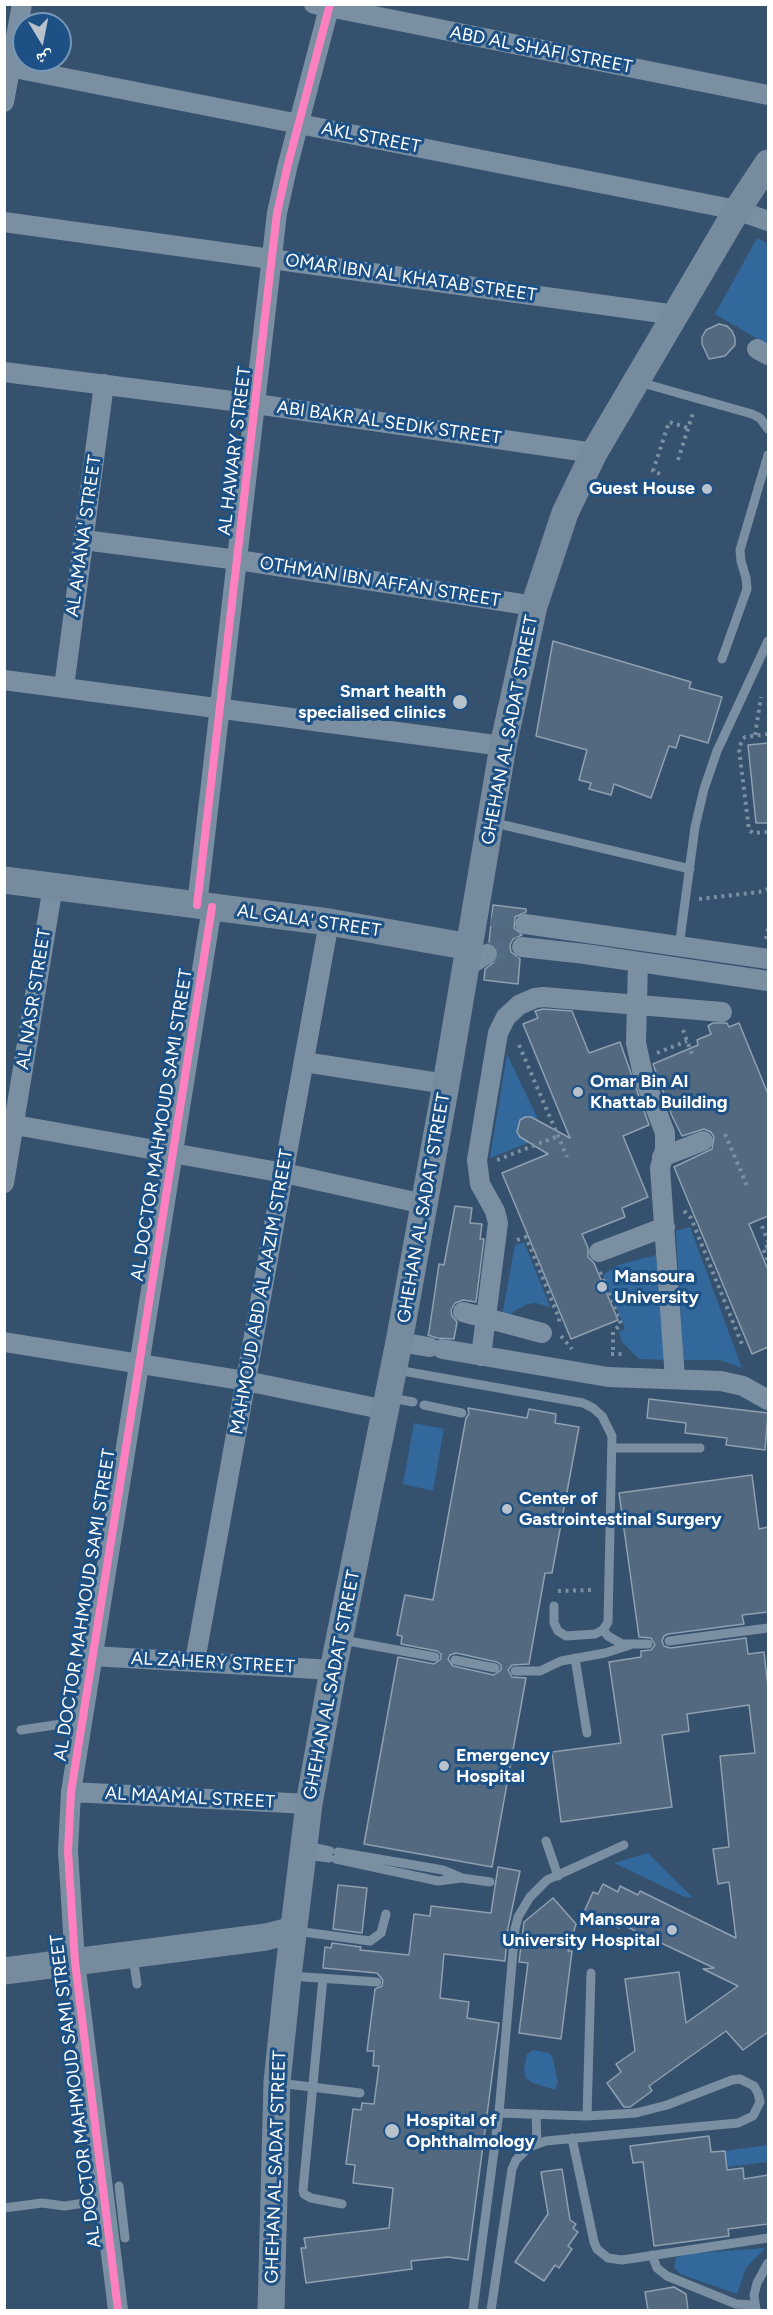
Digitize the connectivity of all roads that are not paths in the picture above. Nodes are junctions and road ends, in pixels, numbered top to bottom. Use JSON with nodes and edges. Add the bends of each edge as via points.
{"nodes":[{"id":1,"x":22,"y":4,"type":"edge"},
{"id":2,"x":324,"y":6,"type":"edge"},
{"id":3,"x":7,"y":66,"type":"edge"},
{"id":4,"x":768,"y":95,"type":"edge"},
{"id":5,"x":4,"y":102,"type":"edge"},
{"id":6,"x":298,"y":123,"type":"junction"},
{"id":7,"x":768,"y":163,"type":"edge"},
{"id":8,"x":737,"y":210,"type":"junction"},
{"id":9,"x":768,"y":221,"type":"edge"},
{"id":10,"x":4,"y":222,"type":"edge"},
{"id":11,"x":271,"y":259,"type":"junction"},
{"id":12,"x":676,"y":315,"type":"junction"},
{"id":13,"x":4,"y":372,"type":"edge"},
{"id":14,"x":637,"y":381,"type":"junction"},
{"id":15,"x":104,"y":384,"type":"junction"},
{"id":16,"x":256,"y":404,"type":"junction"},
{"id":17,"x":768,"y":429,"type":"edge"},
{"id":18,"x":594,"y":453,"type":"junction"},
{"id":19,"x":768,"y":455,"type":"edge"},
{"id":20,"x":84,"y":540,"type":"junction"},
{"id":21,"x":238,"y":560,"type":"junction"},
{"id":22,"x":534,"y":606,"type":"junction"},
{"id":23,"x":768,"y":641,"type":"edge"},
{"id":24,"x":722,"y":659,"type":"dead end"},
{"id":25,"x":4,"y":680,"type":"edge"},
{"id":26,"x":64,"y":687,"type":"junction"},
{"id":27,"x":220,"y":707,"type":"junction"},
{"id":28,"x":503,"y":746,"type":"junction"},
{"id":29,"x":490,"y":821,"type":"junction"},
{"id":30,"x":690,"y":869,"type":"junction"},
{"id":31,"x":4,"y":880,"type":"edge"},
{"id":32,"x":53,"y":886,"type":"junction"},
{"id":33,"x":204,"y":906,"type":"junction"},
{"id":34,"x":330,"y":922,"type":"junction"},
{"id":35,"x":525,"y":924,"type":"tunnel mouth"},
{"id":36,"x":588,"y":933,"type":"junction"},
{"id":37,"x":522,"y":947,"type":"tunnel mouth"},
{"id":38,"x":679,"y":947,"type":"junction"},
{"id":39,"x":585,"y":954,"type":"junction"},
{"id":40,"x":724,"y":954,"type":"junction"},
{"id":41,"x":474,"y":956,"type":"junction"},
{"id":42,"x":768,"y":960,"type":"edge"},
{"id":43,"x":638,"y":962,"type":"junction"},
{"id":44,"x":720,"y":975,"type":"junction"},
{"id":45,"x":768,"y":981,"type":"edge"},
{"id":46,"x":635,"y":1005,"type":"junction"},
{"id":47,"x":722,"y":1012,"type":"dead end"},
{"id":48,"x":304,"y":1062,"type":"junction"},
{"id":49,"x":447,"y":1084,"type":"junction"},
{"id":50,"x":9,"y":1124,"type":"edge"},
{"id":51,"x":703,"y":1141,"type":"road end"},
{"id":52,"x":172,"y":1153,"type":"junction"},
{"id":53,"x":662,"y":1157,"type":"junction"},
{"id":54,"x":284,"y":1173,"type":"junction"},
{"id":55,"x":4,"y":1183,"type":"edge"},
{"id":56,"x":424,"y":1204,"type":"junction"},
{"id":57,"x":664,"y":1218,"type":"junction"},
{"id":58,"x":599,"y":1252,"type":"road end"},
{"id":59,"x":464,"y":1312,"type":"dead end"},
{"id":60,"x":486,"y":1318,"type":"junction"},
{"id":61,"x":542,"y":1333,"type":"dead end"},
{"id":62,"x":4,"y":1341,"type":"edge"},
{"id":63,"x":399,"y":1342,"type":"junction"},
{"id":64,"x":481,"y":1356,"type":"junction"},
{"id":65,"x":139,"y":1364,"type":"junction"},
{"id":66,"x":394,"y":1369,"type":"junction"},
{"id":67,"x":675,"y":1379,"type":"junction"},
{"id":68,"x":246,"y":1381,"type":"junction"},
{"id":69,"x":768,"y":1400,"type":"edge"},
{"id":70,"x":396,"y":1403,"type":"junction"},
{"id":71,"x":424,"y":1405,"type":"dead end"},
{"id":72,"x":462,"y":1413,"type":"dead end"},
{"id":73,"x":612,"y":1448,"type":"junction"},
{"id":74,"x":700,"y":1448,"type":"dead end"},
{"id":75,"x":554,"y":1606,"type":"dead end"},
{"id":76,"x":768,"y":1628,"type":"edge"},
{"id":77,"x":603,"y":1630,"type":"junction"},
{"id":78,"x":340,"y":1639,"type":"junction"},
{"id":79,"x":669,"y":1641,"type":"dead end"},
{"id":80,"x":648,"y":1644,"type":"dead end"},
{"id":81,"x":630,"y":1645,"type":"junction"},
{"id":82,"x":92,"y":1656,"type":"junction"},
{"id":83,"x":435,"y":1657,"type":"dead end"},
{"id":84,"x":575,"y":1658,"type":"junction"},
{"id":85,"x":455,"y":1660,"type":"dead end"},
{"id":86,"x":195,"y":1661,"type":"junction"},
{"id":87,"x":495,"y":1668,"type":"dead end"},
{"id":88,"x":333,"y":1670,"type":"junction"},
{"id":89,"x":516,"y":1671,"type":"dead end"},
{"id":90,"x":82,"y":1721,"type":"junction"},
{"id":91,"x":21,"y":1730,"type":"dead end"},
{"id":92,"x":587,"y":1733,"type":"dead end"},
{"id":93,"x":71,"y":1792,"type":"junction"},
{"id":94,"x":309,"y":1804,"type":"junction"},
{"id":95,"x":546,"y":1841,"type":"dead end"},
{"id":96,"x":624,"y":1845,"type":"dead end"},
{"id":97,"x":323,"y":1853,"type":"junction"},
{"id":98,"x":558,"y":1876,"type":"junction"},
{"id":99,"x":490,"y":1882,"type":"dead end"},
{"id":100,"x":386,"y":1914,"type":"dead end"},
{"id":101,"x":293,"y":1930,"type":"junction"},
{"id":102,"x":132,"y":1954,"type":"junction"},
{"id":103,"x":75,"y":1962,"type":"junction"},
{"id":104,"x":4,"y":1971,"type":"edge"},
{"id":105,"x":591,"y":1973,"type":"dead end"},
{"id":106,"x":288,"y":1976,"type":"junction"},
{"id":107,"x":323,"y":1978,"type":"junction"},
{"id":108,"x":377,"y":1982,"type":"dead end"},
{"id":109,"x":137,"y":1984,"type":"dead end"},
{"id":110,"x":277,"y":2082,"type":"junction"},
{"id":111,"x":312,"y":2087,"type":"junction"},
{"id":112,"x":360,"y":2093,"type":"dead end"},
{"id":113,"x":499,"y":2113,"type":"junction"},
{"id":114,"x":536,"y":2114,"type":"junction"},
{"id":115,"x":587,"y":2116,"type":"junction"},
{"id":116,"x":572,"y":2138,"type":"junction"},
{"id":117,"x":537,"y":2143,"type":"junction"},
{"id":118,"x":119,"y":2186,"type":"dead end"},
{"id":119,"x":342,"y":2204,"type":"dead end"},
{"id":120,"x":110,"y":2206,"type":"junction"},
{"id":121,"x":4,"y":2208,"type":"edge"},
{"id":122,"x":126,"y":2238,"type":"dead end"},
{"id":123,"x":768,"y":2238,"type":"edge"},
{"id":124,"x":652,"y":2255,"type":"junction"},
{"id":125,"x":768,"y":2263,"type":"edge"},
{"id":126,"x":756,"y":2308,"type":"edge"},
{"id":127,"x":118,"y":2310,"type":"edge"},
{"id":128,"x":271,"y":2310,"type":"edge"},
{"id":129,"x":473,"y":2310,"type":"edge"},
{"id":130,"x":491,"y":2310,"type":"edge"}],
"edges":[{"from":1,"to":3,"type":"street"},
{"from":2,"to":4,"type":"street","name":"ABD AL SHAFI STREET"},
{"from":2,"to":6,"type":"street","name":"AL HAWARY STREET"},
{"from":3,"to":5,"type":"street"},
{"from":3,"to":6,"type":"street","name":"AKL STREET"},
{"from":6,"to":8,"type":"street","name":"AKL STREET"},
{"from":6,"to":11,"type":"street","name":"AL HAWARY STREET"},
{"from":7,"to":8,"type":"main road","name":"GHEHAN AL SADAT STREET"},
{"from":8,"to":9,"type":"street","name":"AKL STREET"},
{"from":8,"to":12,"type":"main road","name":"GHEHAN AL SADAT STREET"},
{"from":10,"to":11,"type":"street","name":"OMAR IBN AL KHATAB STREET"},
{"from":11,"to":12,"type":"street","name":"OMAR IBN AL KHATAB STREET"},
{"from":11,"to":16,"type":"street","name":"AL HAWARY STREET"},
{"from":12,"to":14,"type":"main road","name":"GHEHAN AL SADAT STREET"},
{"from":13,"to":15,"type":"street","name":"ABI BAKR AL SEDIK STREET"},
{"from":14,"to":17,"type":"lane","via":[[752,414]]},
{"from":14,"to":18,"type":"main road","name":"GHEHAN AL SADAT STREET"},
{"from":15,"to":16,"type":"street","name":"ABI BAKR AL SEDIK STREET"},
{"from":15,"to":20,"type":"street","name":"AL AMANA' STREET"},
{"from":16,"to":18,"type":"street","name":"ABI BAKR AL SEDIK STREET"},
{"from":16,"to":21,"type":"street","name":"AL HAWARY STREET"},
{"from":18,"to":22,"type":"main road","name":"GHEHAN AL SADAT STREET","via":[[561,523]]},
{"from":19,"to":24,"type":"lane","via":[[740,550],[747,589]]},
{"from":20,"to":21,"type":"street","name":"OTHMAN IBN AFFAN STREET"},
{"from":20,"to":26,"type":"street","name":"AL AMANA' STREET"},
{"from":21,"to":22,"type":"street","name":"OTHMAN IBN AFFAN STREET"},
{"from":21,"to":27,"type":"street","name":"AL HAWARY STREET"},
{"from":22,"to":28,"type":"main road","name":"GHEHAN AL SADAT STREET"},
{"from":23,"to":30,"type":"lane","via":[[710,770],[699,808]]},
{"from":25,"to":26,"type":"street"},
{"from":26,"to":27,"type":"street"},
{"from":27,"to":28,"type":"street"},
{"from":27,"to":33,"type":"street","name":"AL HAWARY STREET"},
{"from":28,"to":29,"type":"main road","name":"GHEHAN AL SADAT STREET"},
{"from":29,"to":30,"type":"lane"},
{"from":29,"to":41,"type":"main road","name":"GHEHAN AL SADAT STREET","via":[[485,905]]},
{"from":30,"to":38,"type":"lane"},
{"from":31,"to":32,"type":"main road","name":"AL GALA' STREET"},
{"from":32,"to":33,"type":"main road","name":"AL GALA' STREET"},
{"from":32,"to":50,"type":"street","name":"AL NASR STREET"},
{"from":33,"to":34,"type":"main road","name":"AL GALA' STREET"},
{"from":33,"to":52,"type":"street","name":"AL DOCTOR MAHMOUD SAMI STREET"},
{"from":34,"to":41,"type":"main road","name":"AL GALA' STREET"},
{"from":34,"to":48,"type":"street","name":"MAHMOUD ABD AL AAZIM STREET"},
{"from":35,"to":36,"type":"street"},
{"from":36,"to":38,"type":"street"},
{"from":36,"to":39,"type":"street"},
{"from":37,"to":39,"type":"street"},
{"from":38,"to":40,"type":"street"},
{"from":39,"to":43,"type":"street"},
{"from":40,"to":42,"type":"street"},
{"from":40,"to":44,"type":"street"},
{"from":41,"to":49,"type":"main road","name":"GHEHAN AL SADAT STREET"},
{"from":43,"to":44,"type":"street"},
{"from":43,"to":46,"type":"street"},
{"from":44,"to":45,"type":"street"},
{"from":46,"to":47,"type":"street"},
{"from":46,"to":53,"type":"street","via":[[639,1059],[665,1133]]},
{"from":46,"to":60,"type":"street","via":[[535,998],[506,1017],[498,1033],[477,1168],[480,1184],[497,1217]]},
{"from":48,"to":49,"type":"street"},
{"from":48,"to":54,"type":"street","name":"MAHMOUD ABD AL AAZIM STREET"},
{"from":49,"to":56,"type":"main road","name":"GHEHAN AL SADAT STREET"},
{"from":50,"to":52,"type":"street"},
{"from":50,"to":55,"type":"street","name":"AL NASR STREET"},
{"from":51,"to":53,"type":"street"},
{"from":52,"to":54,"type":"street"},
{"from":52,"to":65,"type":"street","name":"AL DOCTOR MAHMOUD SAMI STREET"},
{"from":53,"to":57,"type":"street"},
{"from":54,"to":56,"type":"street"},
{"from":54,"to":68,"type":"street","name":"MAHMOUD ABD AL AAZIM STREET"},
{"from":56,"to":63,"type":"main road","name":"GHEHAN AL SADAT STREET"},
{"from":57,"to":58,"type":"street"},
{"from":57,"to":67,"type":"street"},
{"from":59,"to":60,"type":"street"},
{"from":60,"to":61,"type":"street"},
{"from":60,"to":64,"type":"street"},
{"from":62,"to":65,"type":"street"},
{"from":63,"to":64,"type":"street"},
{"from":63,"to":66,"type":"main road","name":"GHEHAN AL SADAT STREET"},
{"from":64,"to":67,"type":"street","via":[[608,1377]]},
{"from":65,"to":68,"type":"street"},
{"from":65,"to":82,"type":"street","name":"AL DOCTOR MAHMOUD SAMI STREET"},
{"from":66,"to":70,"type":"main road","name":"GHEHAN AL SADAT STREET"},
{"from":66,"to":73,"type":"lane","via":[[583,1403],[602,1416],[612,1436]]},
{"from":67,"to":69,"type":"street","via":[[732,1383]]},
{"from":68,"to":70,"type":"street"},
{"from":68,"to":86,"type":"street","name":"MAHMOUD ABD AL AAZIM STREET"},
{"from":70,"to":78,"type":"main road","name":"GHEHAN AL SADAT STREET"},
{"from":71,"to":72,"type":"lane"},
{"from":73,"to":74,"type":"lane"},
{"from":73,"to":77,"type":"lane","via":[[609,1613]]},
{"from":75,"to":77,"type":"lane","via":[[554,1623],[562,1635],[587,1636]]},
{"from":76,"to":79,"type":"lane"},
{"from":77,"to":81,"type":"lane"},
{"from":78,"to":83,"type":"lane"},
{"from":78,"to":88,"type":"main road","name":"GHEHAN AL SADAT STREET"},
{"from":80,"to":81,"type":"lane"},
{"from":81,"to":84,"type":"lane"},
{"from":82,"to":86,"type":"street","name":"AL ZAHERY STREET"},
{"from":82,"to":90,"type":"street","name":"AL DOCTOR MAHMOUD SAMI STREET"},
{"from":84,"to":89,"type":"lane","via":[[540,1671]]},
{"from":84,"to":92,"type":"lane"},
{"from":85,"to":87,"type":"lane"},
{"from":86,"to":88,"type":"street","name":"AL ZAHERY STREET"},
{"from":88,"to":94,"type":"main road","name":"GHEHAN AL SADAT STREET"},
{"from":90,"to":91,"type":"lane"},
{"from":90,"to":93,"type":"street","name":"AL DOCTOR MAHMOUD SAMI STREET"},
{"from":93,"to":94,"type":"street","name":"AL MAAMAL STREET"},
{"from":93,"to":103,"type":"street","name":"AL DOCTOR MAHMOUD SAMI STREET","via":[[68,1851]]},
{"from":94,"to":97,"type":"main road","name":"GHEHAN AL SADAT STREET"},
{"from":95,"to":98,"type":"lane"},
{"from":96,"to":98,"type":"lane"},
{"from":97,"to":99,"type":"lane","via":[[448,1870],[462,1878]]},
{"from":97,"to":101,"type":"main road","name":"GHEHAN AL SADAT STREET"},
{"from":98,"to":113,"type":"lane","via":[[547,1880],[530,1897],[515,1929]]},
{"from":100,"to":101,"type":"lane","via":[[381,1932],[370,1941]]},
{"from":101,"to":102,"type":"main road"},
{"from":101,"to":106,"type":"main road","name":"GHEHAN AL SADAT STREET"},
{"from":102,"to":103,"type":"main road"},
{"from":102,"to":109,"type":"lane"},
{"from":103,"to":104,"type":"main road"},
{"from":103,"to":120,"type":"street","name":"AL DOCTOR MAHMOUD SAMI STREET"},
{"from":105,"to":115,"type":"lane"},
{"from":106,"to":107,"type":"lane"},
{"from":106,"to":110,"type":"main road","name":"GHEHAN AL SADAT STREET"},
{"from":107,"to":108,"type":"lane"},
{"from":107,"to":111,"type":"lane"},
{"from":110,"to":111,"type":"lane"},
{"from":110,"to":128,"type":"main road","name":"GHEHAN AL SADAT STREET"},
{"from":111,"to":112,"type":"lane"},
{"from":111,"to":119,"type":"lane","via":[[303,2190],[307,2196]]},
{"from":113,"to":114,"type":"lane"},
{"from":113,"to":129,"type":"lane"},
{"from":114,"to":115,"type":"lane"},
{"from":114,"to":117,"type":"lane"},
{"from":115,"to":116,"type":"lane","via":[[652,2109],[740,2079],[754,2086],[760,2102],[753,2116],[738,2123]]},
{"from":116,"to":117,"type":"lane"},
{"from":116,"to":124,"type":"lane","via":[[597,2249],[615,2260]]},
{"from":117,"to":130,"type":"lane","via":[[522,2153],[512,2169]]},
{"from":118,"to":120,"type":"lane"},
{"from":120,"to":121,"type":"lane","via":[[42,2203]]},
{"from":120,"to":122,"type":"lane"},
{"from":120,"to":127,"type":"street","name":"AL DOCTOR MAHMOUD SAMI STREET"},
{"from":123,"to":124,"type":"lane"},
{"from":124,"to":126,"type":"lane","via":[[657,2268],[667,2276],[736,2304]]},
{"from":125,"to":126,"type":"lane","via":[[757,2283]]}]}
